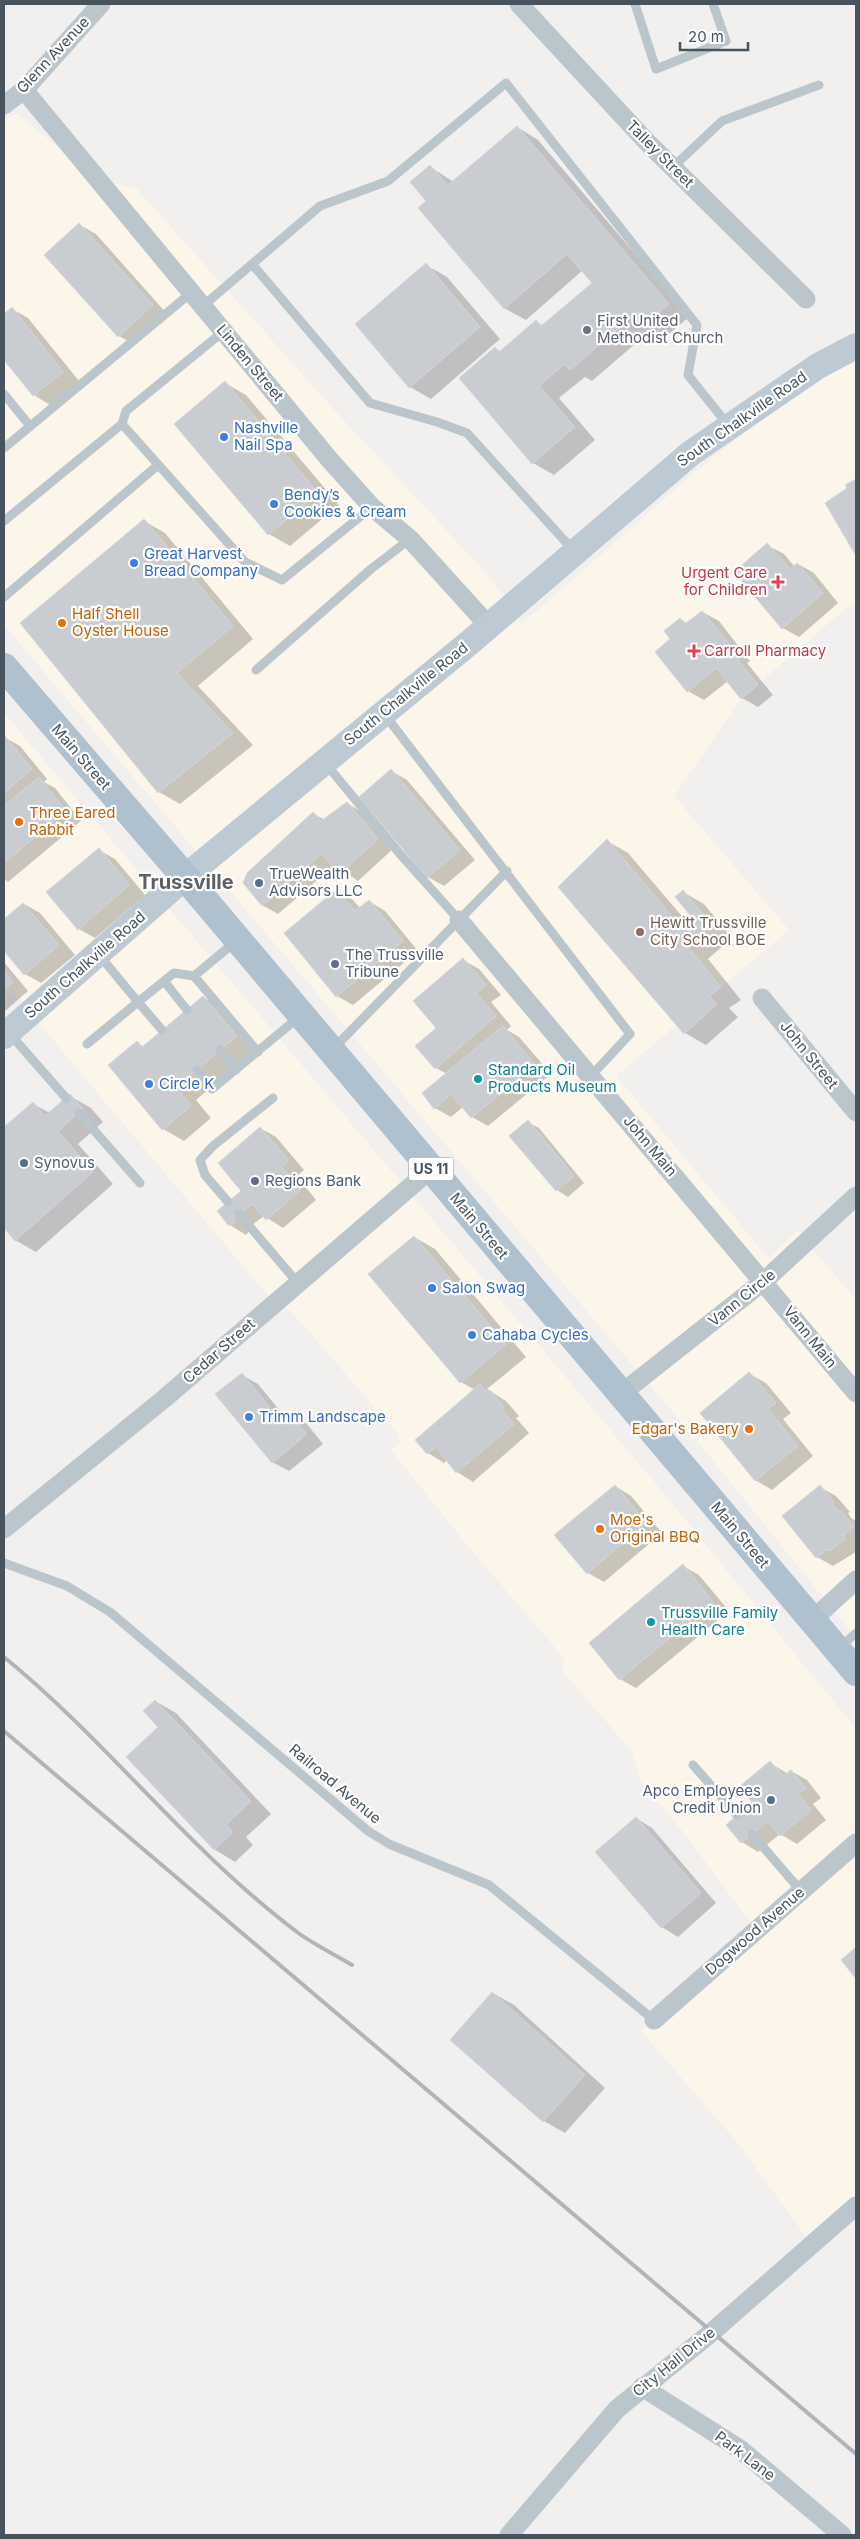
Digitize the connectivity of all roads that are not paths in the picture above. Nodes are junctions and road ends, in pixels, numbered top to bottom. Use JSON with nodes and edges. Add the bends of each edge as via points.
{"nodes":[{"id":1,"x":101,"y":4,"type":"edge"},
{"id":2,"x":519,"y":4,"type":"edge"},
{"id":3,"x":635,"y":4,"type":"edge"},
{"id":4,"x":713,"y":4,"type":"edge"},
{"id":5,"x":819,"y":85,"type":"dead end"},
{"id":6,"x":24,"y":90,"type":"junction"},
{"id":7,"x":4,"y":105,"type":"edge"},
{"id":8,"x":673,"y":167,"type":"junction"},
{"id":9,"x":252,"y":264,"type":"junction"},
{"id":10,"x":197,"y":299,"type":"junction"},
{"id":11,"x":806,"y":299,"type":"dead end"},
{"id":12,"x":224,"y":331,"type":"junction"},
{"id":13,"x":856,"y":346,"type":"edge"},
{"id":14,"x":4,"y":394,"type":"edge"},
{"id":15,"x":122,"y":424,"type":"junction"},
{"id":16,"x":728,"y":425,"type":"junction"},
{"id":17,"x":30,"y":426,"type":"junction"},
{"id":18,"x":4,"y":448,"type":"edge"},
{"id":19,"x":158,"y":465,"type":"junction"},
{"id":20,"x":372,"y":506,"type":"junction"},
{"id":21,"x":4,"y":521,"type":"edge"},
{"id":22,"x":410,"y":539,"type":"junction"},
{"id":23,"x":575,"y":552,"type":"junction"},
{"id":24,"x":4,"y":597,"type":"edge"},
{"id":25,"x":488,"y":625,"type":"junction"},
{"id":26,"x":4,"y":667,"type":"edge"},
{"id":27,"x":256,"y":670,"type":"dead end"},
{"id":28,"x":383,"y":713,"type":"junction"},
{"id":29,"x":324,"y":762,"type":"junction"},
{"id":30,"x":507,"y":871,"type":"junction"},
{"id":31,"x":185,"y":877,"type":"junction"},
{"id":32,"x":459,"y":920,"type":"junction"},
{"id":33,"x":238,"y":940,"type":"junction"},
{"id":34,"x":98,"y":954,"type":"junction"},
{"id":35,"x":194,"y":976,"type":"junction"},
{"id":36,"x":164,"y":981,"type":"junction"},
{"id":37,"x":762,"y":998,"type":"dead end"},
{"id":38,"x":138,"y":1002,"type":"junction"},
{"id":39,"x":187,"y":1010,"type":"dead end"},
{"id":40,"x":301,"y":1015,"type":"junction"},
{"id":41,"x":162,"y":1030,"type":"dead end"},
{"id":42,"x":6,"y":1034,"type":"edge"},
{"id":43,"x":87,"y":1044,"type":"dead end"},
{"id":44,"x":220,"y":1050,"type":"dead end"},
{"id":45,"x":331,"y":1051,"type":"junction"},
{"id":46,"x":258,"y":1052,"type":"junction"},
{"id":47,"x":197,"y":1070,"type":"dead end"},
{"id":48,"x":236,"y":1070,"type":"junction"},
{"id":49,"x":591,"y":1076,"type":"junction"},
{"id":50,"x":66,"y":1098,"type":"dead end"},
{"id":51,"x":273,"y":1098,"type":"dead end"},
{"id":52,"x":856,"y":1112,"type":"edge"},
{"id":53,"x":78,"y":1113,"type":"dead end"},
{"id":54,"x":431,"y":1169,"type":"junction"},
{"id":55,"x":140,"y":1183,"type":"dead end"},
{"id":56,"x":856,"y":1196,"type":"edge"},
{"id":57,"x":228,"y":1202,"type":"dead end"},
{"id":58,"x":239,"y":1214,"type":"dead end"},
{"id":59,"x":764,"y":1281,"type":"junction"},
{"id":60,"x":297,"y":1282,"type":"junction"},
{"id":61,"x":622,"y":1393,"type":"junction"},
{"id":62,"x":856,"y":1394,"type":"edge"},
{"id":63,"x":4,"y":1529,"type":"edge"},
{"id":64,"x":4,"y":1563,"type":"edge"},
{"id":65,"x":856,"y":1580,"type":"edge"},
{"id":66,"x":811,"y":1621,"type":"junction"},
{"id":67,"x":846,"y":1641,"type":"edge"},
{"id":68,"x":856,"y":1672,"type":"edge"},
{"id":69,"x":693,"y":1764,"type":"dead end"},
{"id":70,"x":737,"y":1815,"type":"dead end"},
{"id":71,"x":752,"y":1834,"type":"dead end"},
{"id":72,"x":856,"y":1843,"type":"edge"},
{"id":73,"x":801,"y":1891,"type":"junction"},
{"id":74,"x":654,"y":2020,"type":"joint"},
{"id":75,"x":856,"y":2206,"type":"edge"},
{"id":76,"x":642,"y":2387,"type":"junction"},
{"id":77,"x":509,"y":2535,"type":"edge"},
{"id":78,"x":842,"y":2535,"type":"edge"}],
"edges":[{"from":1,"to":6,"type":"street","name":"Glenn Avenue"},
{"from":2,"to":8,"type":"street","name":"Talley Street"},
{"from":3,"to":4,"type":"lane","via":[[656,70],[726,40]]},
{"from":5,"to":8,"type":"lane","via":[[722,121]]},
{"from":6,"to":7,"type":"street","name":"Glenn Avenue"},
{"from":6,"to":10,"type":"street","name":"Linden Street"},
{"from":8,"to":11,"type":"street","name":"Talley Street"},
{"from":9,"to":10,"type":"lane"},
{"from":9,"to":16,"type":"lane","via":[[320,206],[388,181],[506,83],[696,325],[688,374]]},
{"from":9,"to":23,"type":"lane","via":[[370,403],[467,433]]},
{"from":10,"to":12,"type":"street","name":"Linden Street"},
{"from":10,"to":17,"type":"lane"},
{"from":12,"to":15,"type":"lane","via":[[126,411]]},
{"from":12,"to":20,"type":"street","name":"Linden Street"},
{"from":13,"to":16,"type":"main road","name":"South Chalkville Road","via":[[818,366]]},
{"from":14,"to":17,"type":"lane"},
{"from":15,"to":19,"type":"lane"},
{"from":15,"to":21,"type":"lane"},
{"from":16,"to":23,"type":"main road","name":"South Chalkville Road"},
{"from":17,"to":18,"type":"lane"},
{"from":19,"to":20,"type":"lane","via":[[245,562],[282,580]]},
{"from":19,"to":24,"type":"lane"},
{"from":20,"to":22,"type":"street","name":"Linden Street"},
{"from":22,"to":25,"type":"street","name":"Linden Street"},
{"from":22,"to":27,"type":"lane"},
{"from":23,"to":25,"type":"main road","name":"South Chalkville Road"},
{"from":25,"to":28,"type":"main road","name":"South Chalkville Road"},
{"from":26,"to":31,"type":"main road","name":"Main Street","number":"US 11"},
{"from":28,"to":29,"type":"main road","name":"South Chalkville Road"},
{"from":28,"to":30,"type":"lane"},
{"from":29,"to":31,"type":"main road","name":"South Chalkville Road"},
{"from":29,"to":32,"type":"lane"},
{"from":30,"to":32,"type":"lane"},
{"from":30,"to":49,"type":"lane","via":[[630,1034]]},
{"from":31,"to":33,"type":"main road","name":"Main Street","number":"US 11"},
{"from":31,"to":34,"type":"main road","name":"South Chalkville Road"},
{"from":32,"to":45,"type":"lane"},
{"from":32,"to":49,"type":"street","name":"John Main"},
{"from":33,"to":35,"type":"lane"},
{"from":33,"to":40,"type":"main road","name":"Main Street","number":"US 11"},
{"from":34,"to":38,"type":"lane"},
{"from":34,"to":42,"type":"main road","name":"South Chalkville Road"},
{"from":35,"to":36,"type":"lane","via":[[174,973]]},
{"from":35,"to":46,"type":"lane"},
{"from":36,"to":38,"type":"lane"},
{"from":36,"to":39,"type":"lane"},
{"from":37,"to":52,"type":"street","name":"John Street"},
{"from":38,"to":41,"type":"lane"},
{"from":38,"to":43,"type":"lane"},
{"from":40,"to":45,"type":"main road","name":"Main Street","number":"US 11"},
{"from":40,"to":46,"type":"lane"},
{"from":42,"to":50,"type":"lane"},
{"from":44,"to":48,"type":"lane"},
{"from":45,"to":54,"type":"main road","name":"Main Street","number":"US 11"},
{"from":46,"to":48,"type":"lane"},
{"from":47,"to":48,"type":"lane","via":[[212,1089]]},
{"from":49,"to":59,"type":"street","name":"John Main"},
{"from":51,"to":57,"type":"lane","via":[[200,1160],[205,1175]]},
{"from":53,"to":55,"type":"lane"},
{"from":54,"to":60,"type":"street","name":"Cedar Street"},
{"from":54,"to":61,"type":"main road","name":"Main Street","number":"US 11"},
{"from":56,"to":59,"type":"street","name":"Vann Circle"},
{"from":58,"to":60,"type":"lane"},
{"from":59,"to":61,"type":"street","name":"Vann Circle"},
{"from":59,"to":62,"type":"street","name":"Vann Main"},
{"from":60,"to":63,"type":"street","name":"Cedar Street","via":[[165,1398]]},
{"from":61,"to":66,"type":"main road","name":"Main Street","number":"US 11"},
{"from":64,"to":74,"type":"lane","name":"Railroad Avenue","via":[[47,1577],[105,1608],[368,1831],[389,1844],[489,1886]]},
{"from":65,"to":66,"type":"street"},
{"from":66,"to":67,"type":"main road","name":"Main Street","number":"US 11"},
{"from":67,"to":68,"type":"main road","name":"Main Street","number":"US 11"},
{"from":69,"to":70,"type":"lane"},
{"from":71,"to":73,"type":"lane"},
{"from":72,"to":73,"type":"street","name":"Dogwood Avenue"},
{"from":73,"to":74,"type":"street","name":"Dogwood Avenue"},
{"from":75,"to":76,"type":"street","name":"City Hall Drive","via":[[712,2332]]},
{"from":76,"to":77,"type":"street","name":"City Hall Drive","via":[[617,2409]]},
{"from":76,"to":78,"type":"street","name":"Park Lane","via":[[740,2449]]}]}
